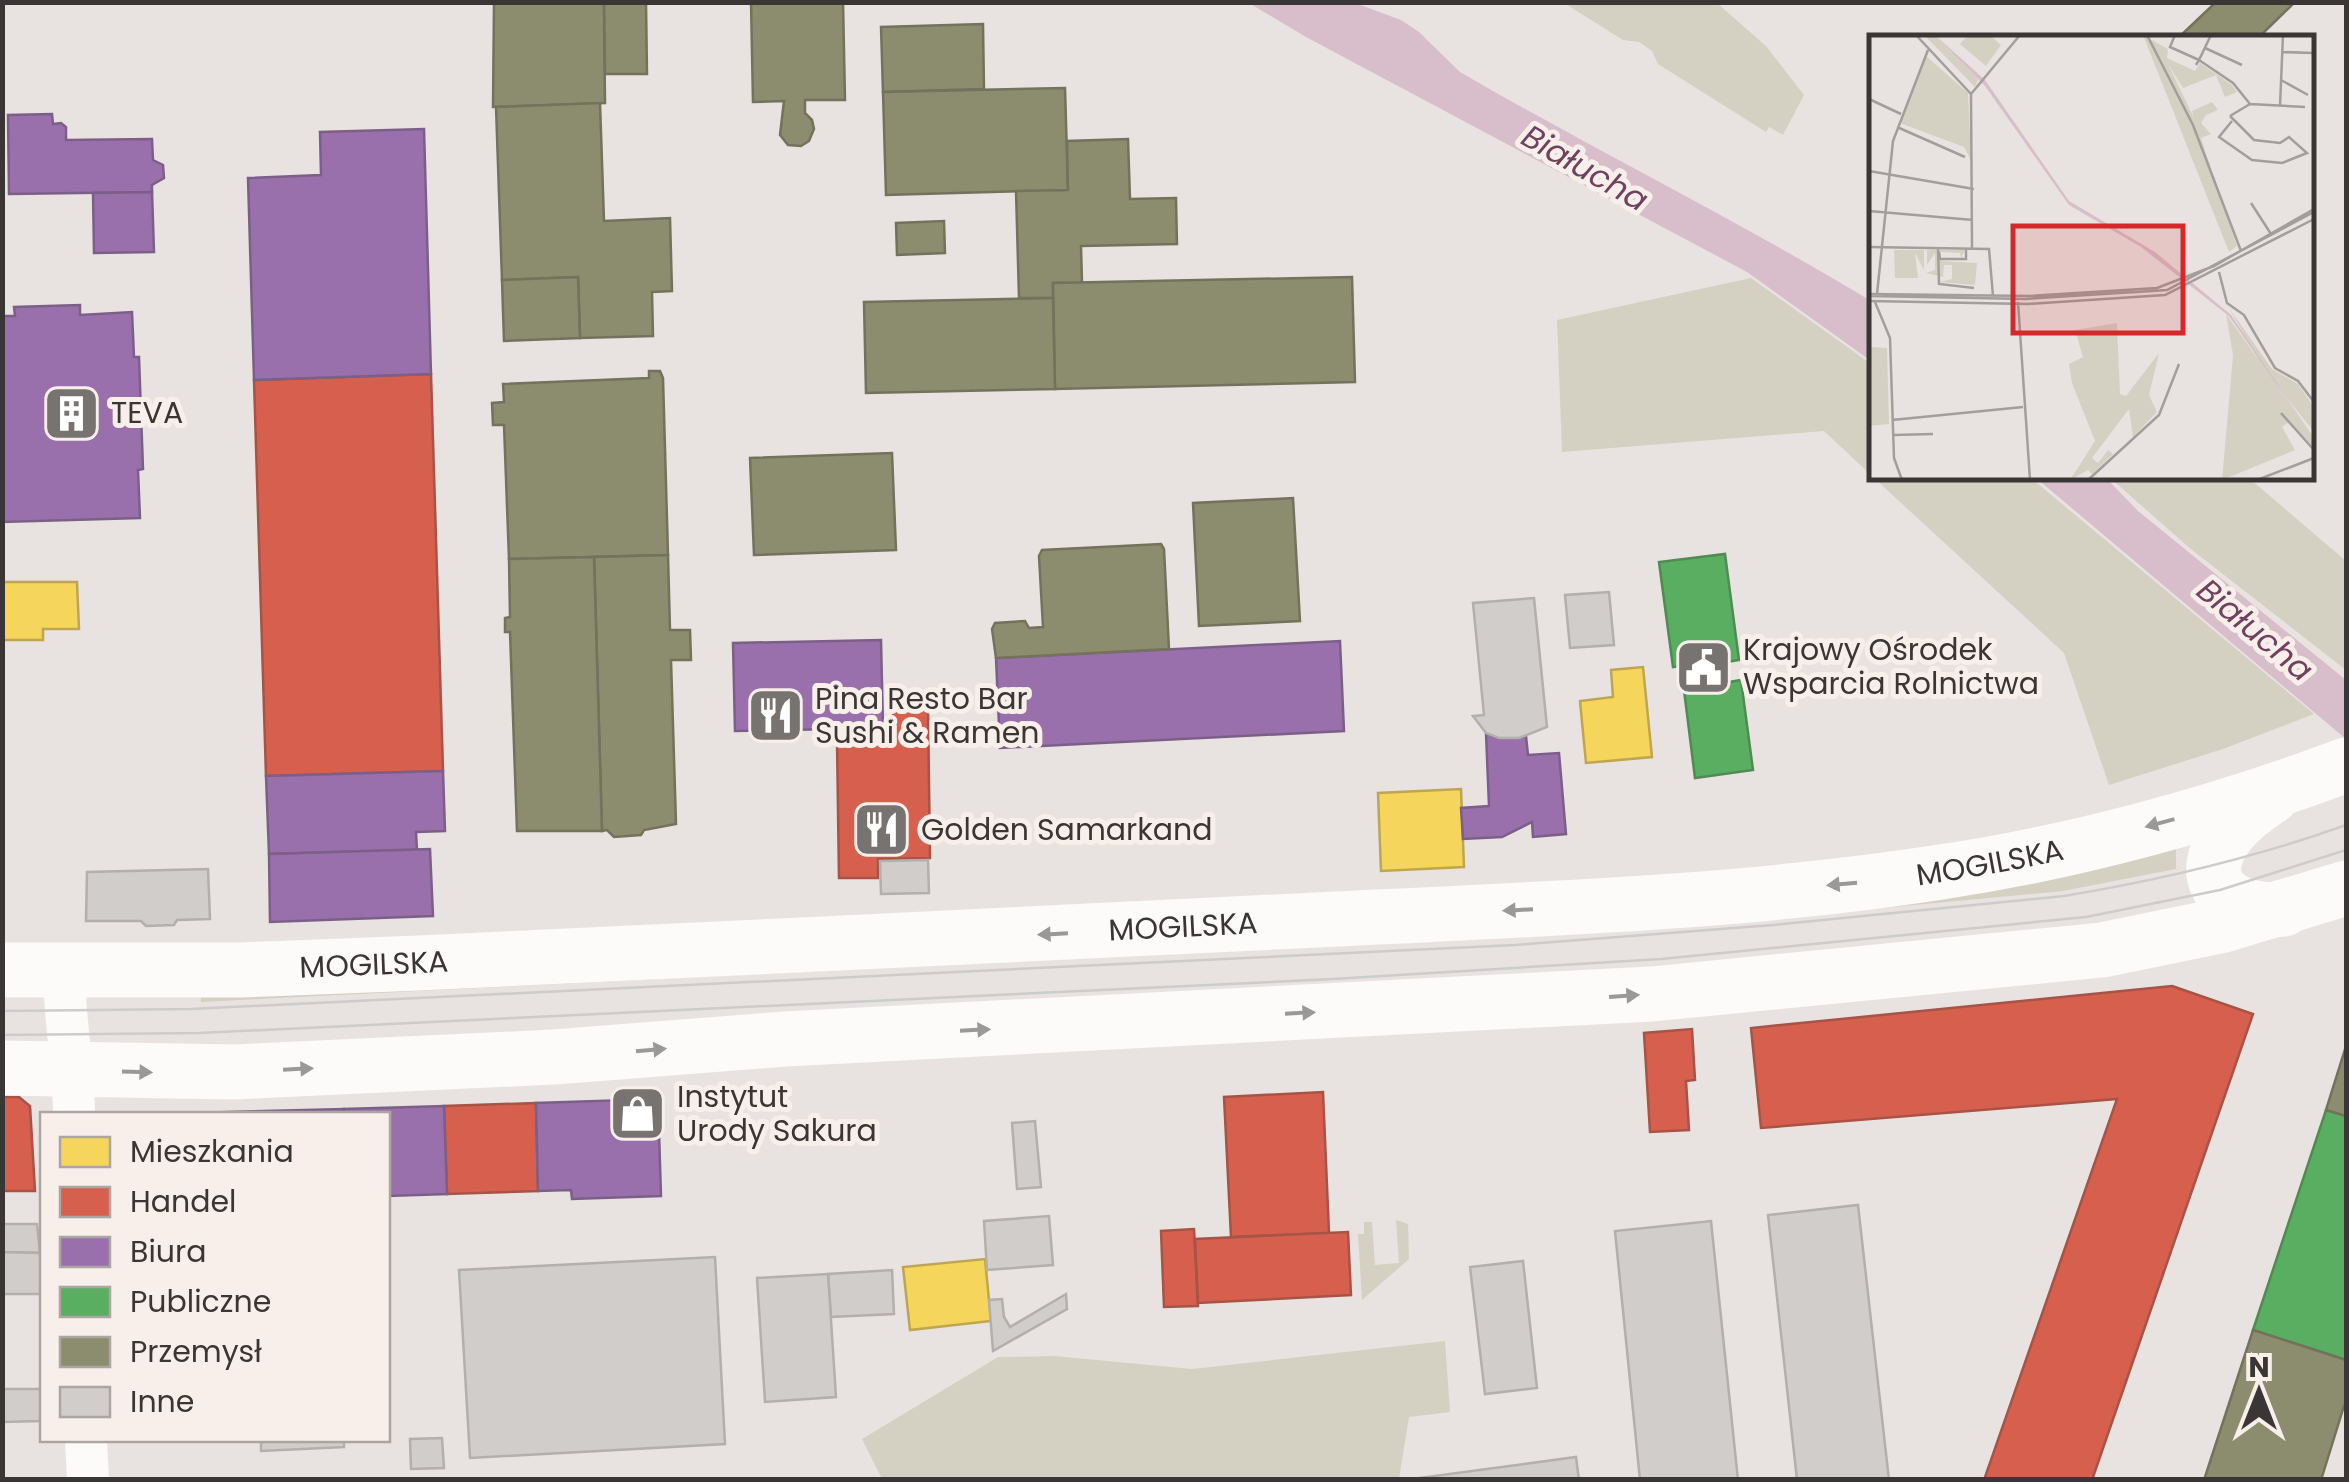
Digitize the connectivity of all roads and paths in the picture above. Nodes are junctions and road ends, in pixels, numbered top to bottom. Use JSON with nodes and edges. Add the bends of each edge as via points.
{"nodes":[{"id":1,"x":2310,"y":779,"type":"edge"},
{"id":2,"x":2346,"y":888,"type":"edge"},
{"id":3,"x":2287,"y":908,"type":"junction"},
{"id":4,"x":2,"y":970,"type":"edge"},
{"id":5,"x":64,"y":970,"type":"junction"},
{"id":6,"x":2,"y":1068,"type":"edge"},
{"id":7,"x":74,"y":1092,"type":"edge"},
{"id":8,"x":86,"y":1442,"type":"edge"},
{"id":9,"x":88,"y":1480,"type":"edge"}],
"edges":[{"from":1,"to":3,"type":"main road","via":[[2240,821],[2218,850],[2215,866],[2220,890],[2232,902]]},
{"from":1,"to":5,"type":"main road","name":"MOGILSKA","one_way":true,"via":[[1989,864],[1654,902],[726,950],[240,970]]},
{"from":2,"to":3,"type":"main road"},
{"from":7,"to":3,"type":"main road","one_way":true,"via":[[201,1074],[1632,996],[2102,950]]},
{"from":4,"to":5,"type":"main road","name":"MOGILSKA"},
{"from":5,"to":7,"type":"street"},
{"from":6,"to":7,"type":"main road"},
{"from":8,"to":9,"type":"street"}]}
